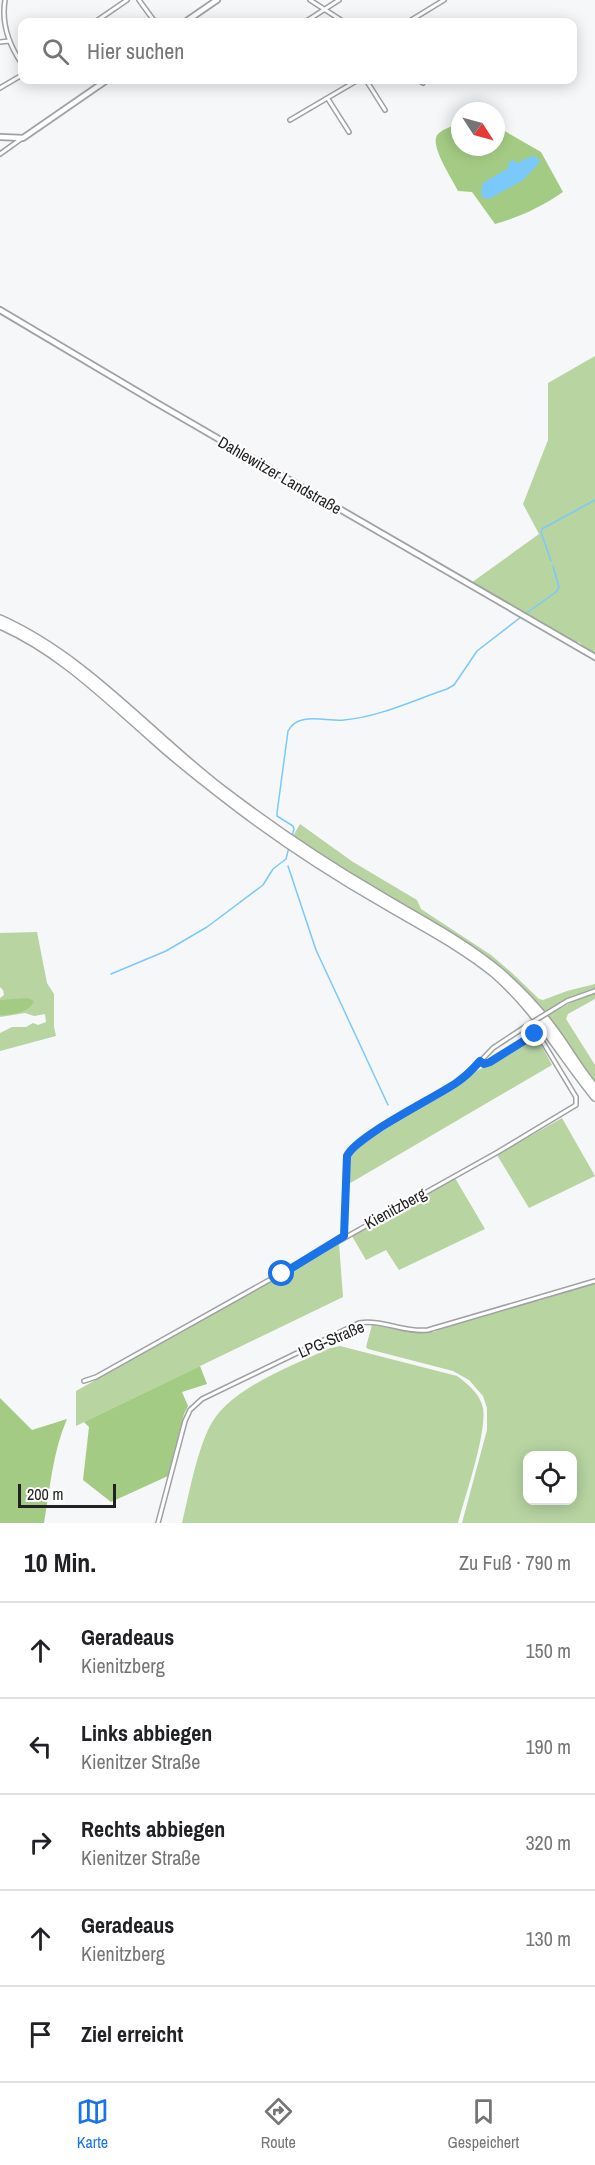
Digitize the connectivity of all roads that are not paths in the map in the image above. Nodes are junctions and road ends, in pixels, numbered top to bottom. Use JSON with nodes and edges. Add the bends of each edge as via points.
{"nodes":[{"id":1,"x":5,"y":0,"type":"edge"},
{"id":2,"x":127,"y":0,"type":"edge"},
{"id":3,"x":138,"y":0,"type":"edge"},
{"id":4,"x":217,"y":0,"type":"edge"},
{"id":5,"x":310,"y":0,"type":"edge"},
{"id":6,"x":339,"y":0,"type":"edge"},
{"id":7,"x":444,"y":0,"type":"edge"},
{"id":8,"x":325,"y":10,"type":"junction"},
{"id":9,"x":101,"y":18,"type":"edge"},
{"id":10,"x":152,"y":18,"type":"edge"},
{"id":11,"x":191,"y":18,"type":"edge"},
{"id":12,"x":312,"y":18,"type":"edge"},
{"id":13,"x":338,"y":18,"type":"edge"},
{"id":14,"x":415,"y":18,"type":"edge"},
{"id":15,"x":9,"y":41,"type":"junction"},
{"id":16,"x":0,"y":42,"type":"edge"},
{"id":17,"x":18,"y":57,"type":"edge"},
{"id":18,"x":18,"y":77,"type":"edge"},
{"id":19,"x":101,"y":84,"type":"edge"},
{"id":20,"x":352,"y":84,"type":"edge"},
{"id":21,"x":369,"y":84,"type":"edge"},
{"id":22,"x":0,"y":88,"type":"edge"},
{"id":23,"x":328,"y":99,"type":"junction"},
{"id":24,"x":386,"y":110,"type":"dead end"},
{"id":25,"x":291,"y":120,"type":"dead end"},
{"id":26,"x":349,"y":132,"type":"dead end"},
{"id":27,"x":0,"y":137,"type":"edge"},
{"id":28,"x":23,"y":138,"type":"junction"},
{"id":29,"x":0,"y":154,"type":"edge"},
{"id":30,"x":0,"y":310,"type":"edge"},
{"id":31,"x":0,"y":619,"type":"edge"},
{"id":32,"x":0,"y":625,"type":"edge"},
{"id":33,"x":595,"y":657,"type":"edge"},
{"id":34,"x":286,"y":839,"type":"junction"},
{"id":35,"x":294,"y":845,"type":"junction"},
{"id":36,"x":595,"y":991,"type":"edge"},
{"id":37,"x":480,"y":1061,"type":"junction"},
{"id":38,"x":595,"y":1088,"type":"edge"},
{"id":39,"x":595,"y":1097,"type":"edge"},
{"id":40,"x":344,"y":1236,"type":"junction"},
{"id":41,"x":595,"y":1281,"type":"edge"},
{"id":42,"x":84,"y":1381,"type":"dead end"},
{"id":43,"x":158,"y":1523,"type":"edge"}],
"edges":[{"from":1,"to":15,"type":"street","via":[[4,24]]},
{"from":2,"to":9,"type":"street"},
{"from":3,"to":10,"type":"street"},
{"from":4,"to":11,"type":"street"},
{"from":5,"to":8,"type":"street"},
{"from":6,"to":8,"type":"street"},
{"from":7,"to":14,"type":"street"},
{"from":8,"to":12,"type":"street"},
{"from":8,"to":13,"type":"street"},
{"from":15,"to":16,"type":"street"},
{"from":15,"to":17,"type":"street"},
{"from":18,"to":22,"type":"street"},
{"from":19,"to":28,"type":"street"},
{"from":20,"to":23,"type":"street"},
{"from":21,"to":24,"type":"street"},
{"from":23,"to":25,"type":"street"},
{"from":23,"to":26,"type":"street"},
{"from":27,"to":28,"type":"street"},
{"from":28,"to":29,"type":"street"},
{"from":30,"to":33,"type":"street","name":"Dahlewitzer Landstraße"},
{"from":31,"to":34,"type":"highway","via":[[43,641],[76,665],[198,770]]},
{"from":32,"to":34,"type":"highway","via":[[70,666],[195,775]]},
{"from":34,"to":35,"type":"highway"},
{"from":35,"to":38,"type":"highway","via":[[461,943],[494,967],[538,1010]]},
{"from":35,"to":39,"type":"highway","via":[[345,881],[458,947],[494,974],[533,1012]]},
{"from":36,"to":37,"type":"street","bridge":true,"via":[[567,1001],[499,1044]]},
{"from":37,"to":40,"type":"street","via":[[456,1084],[351,1150],[347,1156]]},
{"from":37,"to":40,"type":"street","name":"Kienitzberg","via":[[488,1064],[538,1034],[576,1097],[576,1105]]},
{"from":40,"to":42,"type":"street","name":"Kienitzberg"},
{"from":41,"to":43,"type":"street","name":"LPG-Straße","via":[[428,1330],[359,1323],[202,1399],[185,1421]]}]}
